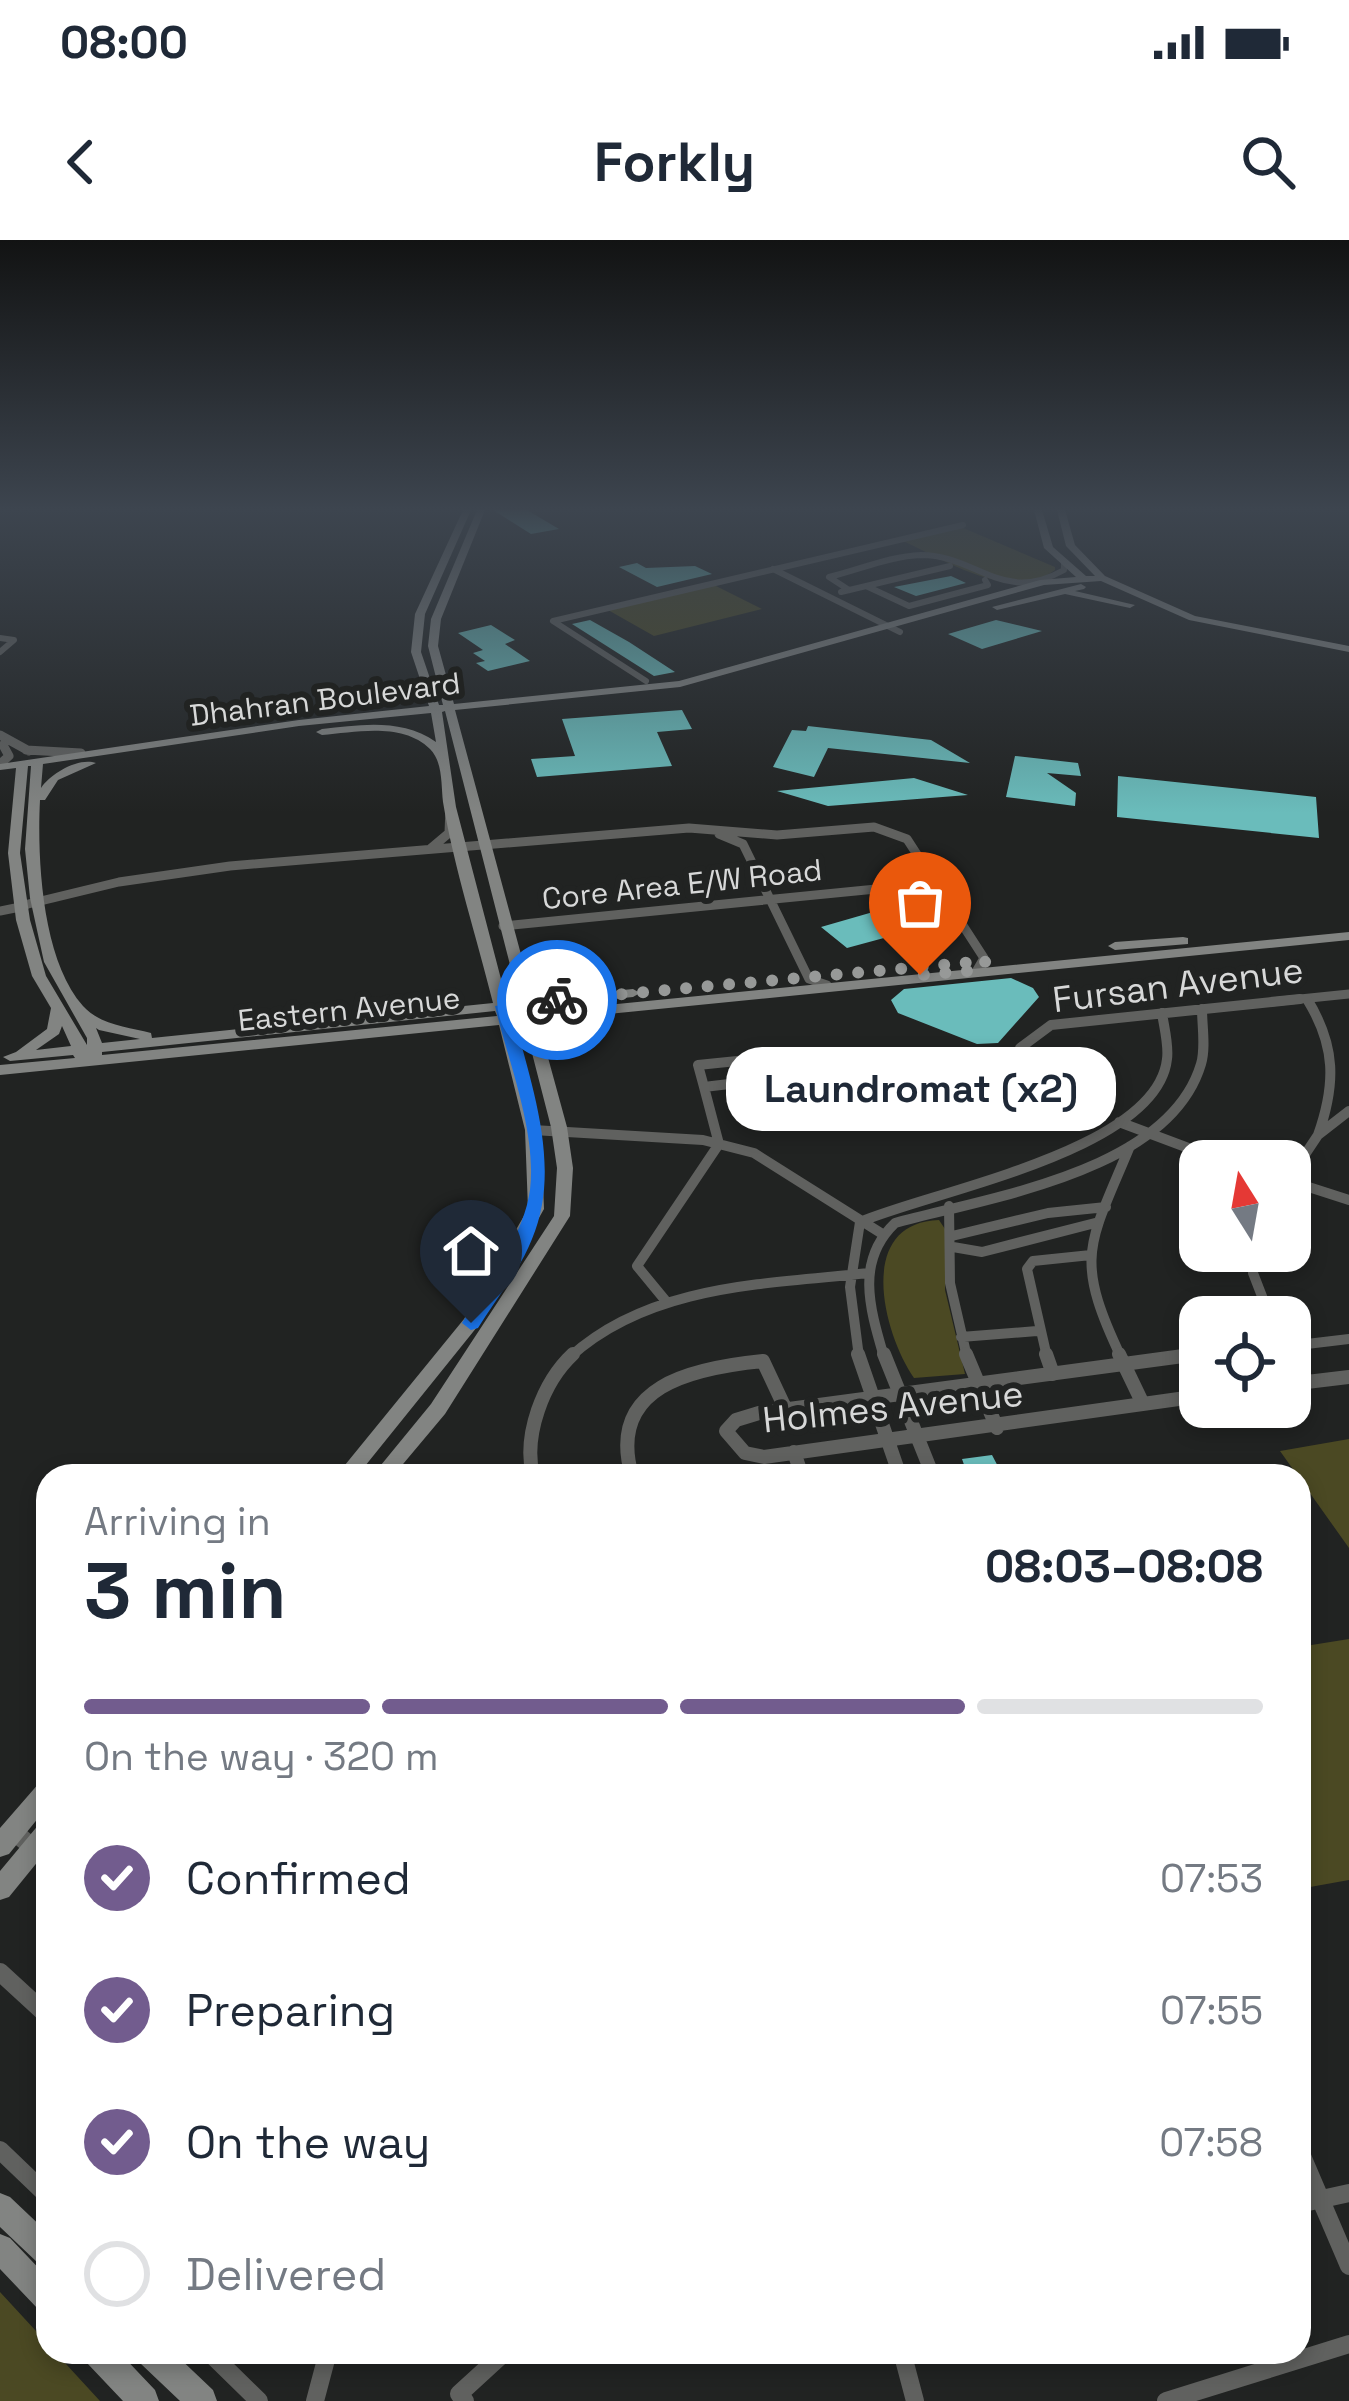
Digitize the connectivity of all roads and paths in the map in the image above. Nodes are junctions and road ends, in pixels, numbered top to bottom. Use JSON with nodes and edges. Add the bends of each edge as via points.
{"nodes":[{"id":1,"x":423,"y":611,"type":"edge"},
{"id":2,"x":439,"y":611,"type":"edge"},
{"id":3,"x":596,"y":611,"type":"edge"},
{"id":4,"x":863,"y":611,"type":"edge"},
{"id":5,"x":952,"y":611,"type":"edge"},
{"id":6,"x":976,"y":611,"type":"edge"},
{"id":7,"x":1148,"y":611,"type":"edge"},
{"id":8,"x":1173,"y":611,"type":"edge"},
{"id":9,"x":898,"y":628,"type":"junction"},
{"id":10,"x":0,"y":638,"type":"edge"},
{"id":11,"x":1317,"y":648,"type":"junction"},
{"id":12,"x":0,"y":652,"type":"edge"},
{"id":13,"x":1349,"y":653,"type":"edge"},
{"id":14,"x":426,"y":679,"type":"junction"},
{"id":15,"x":646,"y":681,"type":"dead end"},
{"id":16,"x":443,"y":687,"type":"junction"},
{"id":17,"x":507,"y":703,"type":"junction"},
{"id":18,"x":444,"y":712,"type":"junction"},
{"id":19,"x":488,"y":712,"type":"junction"},
{"id":20,"x":342,"y":718,"type":"junction"},
{"id":21,"x":318,"y":732,"type":"junction"},
{"id":22,"x":1,"y":741,"type":"edge"},
{"id":23,"x":460,"y":741,"type":"junction"},
{"id":24,"x":92,"y":758,"type":"junction"},
{"id":25,"x":30,"y":764,"type":"junction"},
{"id":26,"x":447,"y":764,"type":"junction"},
{"id":27,"x":0,"y":765,"type":"edge"},
{"id":28,"x":0,"y":778,"type":"edge"},
{"id":29,"x":0,"y":790,"type":"edge"},
{"id":30,"x":19,"y":802,"type":"junction"},
{"id":31,"x":35,"y":806,"type":"junction"},
{"id":32,"x":451,"y":806,"type":"junction"},
{"id":33,"x":777,"y":836,"type":"junction"},
{"id":34,"x":486,"y":850,"type":"junction"},
{"id":35,"x":424,"y":852,"type":"junction"},
{"id":36,"x":463,"y":852,"type":"junction"},
{"id":37,"x":748,"y":855,"type":"junction"},
{"id":38,"x":937,"y":883,"type":"junction"},
{"id":39,"x":770,"y":899,"type":"junction"},
{"id":40,"x":38,"y":901,"type":"junction"},
{"id":41,"x":20,"y":906,"type":"junction"},
{"id":42,"x":0,"y":910,"type":"edge"},
{"id":43,"x":503,"y":926,"type":"junction"},
{"id":44,"x":1349,"y":932,"type":"edge"},
{"id":45,"x":981,"y":964,"type":"junction"},
{"id":46,"x":807,"y":976,"type":"junction"},
{"id":47,"x":827,"y":985,"type":"junction"},
{"id":48,"x":1349,"y":994,"type":"edge"},
{"id":49,"x":1306,"y":999,"type":"junction"},
{"id":50,"x":67,"y":1006,"type":"junction"},
{"id":51,"x":1202,"y":1009,"type":"junction"},
{"id":52,"x":525,"y":1010,"type":"junction"},
{"id":53,"x":504,"y":1013,"type":"junction"},
{"id":54,"x":1162,"y":1013,"type":"junction"},
{"id":55,"x":199,"y":1037,"type":"junction"},
{"id":56,"x":1020,"y":1048,"type":"dead end"},
{"id":57,"x":88,"y":1055,"type":"junction"},
{"id":58,"x":2,"y":1062,"type":"edge"},
{"id":59,"x":1343,"y":1080,"type":"edge"},
{"id":60,"x":702,"y":1088,"type":"junction"},
{"id":61,"x":1349,"y":1112,"type":"edge"},
{"id":62,"x":1117,"y":1121,"type":"junction"},
{"id":63,"x":1329,"y":1121,"type":"junction"},
{"id":64,"x":559,"y":1127,"type":"junction"},
{"id":65,"x":1349,"y":1129,"type":"edge"},
{"id":66,"x":533,"y":1130,"type":"junction"},
{"id":67,"x":1150,"y":1135,"type":"junction"},
{"id":68,"x":719,"y":1144,"type":"junction"},
{"id":69,"x":1179,"y":1145,"type":"edge"},
{"id":70,"x":1130,"y":1146,"type":"junction"},
{"id":71,"x":1311,"y":1146,"type":"edge"},
{"id":72,"x":1311,"y":1186,"type":"edge"},
{"id":73,"x":1349,"y":1200,"type":"edge"},
{"id":74,"x":949,"y":1206,"type":"junction"},
{"id":75,"x":1106,"y":1207,"type":"junction"},
{"id":76,"x":1059,"y":1212,"type":"junction"},
{"id":77,"x":860,"y":1222,"type":"junction"},
{"id":78,"x":1099,"y":1222,"type":"junction"},
{"id":79,"x":1074,"y":1228,"type":"junction"},
{"id":80,"x":884,"y":1235,"type":"junction"},
{"id":81,"x":953,"y":1241,"type":"junction"},
{"id":82,"x":1091,"y":1248,"type":"junction"},
{"id":83,"x":869,"y":1274,"type":"junction"},
{"id":84,"x":847,"y":1276,"type":"junction"},
{"id":85,"x":665,"y":1300,"type":"junction"},
{"id":86,"x":1036,"y":1331,"type":"junction"},
{"id":87,"x":961,"y":1337,"type":"junction"},
{"id":88,"x":1349,"y":1339,"type":"edge"},
{"id":89,"x":1311,"y":1344,"type":"edge"},
{"id":90,"x":1179,"y":1356,"type":"edge"},
{"id":91,"x":1122,"y":1361,"type":"junction"},
{"id":92,"x":1053,"y":1374,"type":"junction"},
{"id":93,"x":1349,"y":1377,"type":"edge"},
{"id":94,"x":1311,"y":1382,"type":"edge"},
{"id":95,"x":979,"y":1388,"type":"junction"},
{"id":96,"x":900,"y":1396,"type":"junction"},
{"id":97,"x":1179,"y":1399,"type":"edge"},
{"id":98,"x":872,"y":1400,"type":"junction"},
{"id":99,"x":1143,"y":1404,"type":"junction"},
{"id":100,"x":786,"y":1410,"type":"junction"},
{"id":101,"x":998,"y":1428,"type":"junction"},
{"id":102,"x":917,"y":1437,"type":"junction"},
{"id":103,"x":887,"y":1441,"type":"junction"},
{"id":104,"x":794,"y":1452,"type":"junction"},
{"id":105,"x":356,"y":1464,"type":"edge"},
{"id":106,"x":392,"y":1464,"type":"edge"},
{"id":107,"x":527,"y":1464,"type":"edge"},
{"id":108,"x":629,"y":1464,"type":"edge"},
{"id":109,"x":798,"y":1464,"type":"edge"},
{"id":110,"x":896,"y":1464,"type":"edge"},
{"id":111,"x":928,"y":1464,"type":"edge"},
{"id":112,"x":36,"y":1803,"type":"edge"},
{"id":113,"x":7,"y":1838,"type":"edge"},
{"id":114,"x":36,"y":1853,"type":"edge"},
{"id":115,"x":0,"y":1889,"type":"edge"},
{"id":116,"x":0,"y":1972,"type":"edge"},
{"id":117,"x":36,"y":2005,"type":"edge"},
{"id":118,"x":0,"y":2150,"type":"edge"},
{"id":119,"x":36,"y":2184,"type":"edge"},
{"id":120,"x":1349,"y":2193,"type":"edge"},
{"id":121,"x":1311,"y":2202,"type":"edge"},
{"id":122,"x":1311,"y":2205,"type":"edge"},
{"id":123,"x":0,"y":2207,"type":"edge"},
{"id":124,"x":36,"y":2242,"type":"edge"},
{"id":125,"x":0,"y":2248,"type":"edge"},
{"id":126,"x":1349,"y":2266,"type":"edge"},
{"id":127,"x":36,"y":2286,"type":"edge"},
{"id":128,"x":1349,"y":2344,"type":"edge"},
{"id":129,"x":1311,"y":2356,"type":"edge"},
{"id":130,"x":109,"y":2364,"type":"edge"},
{"id":131,"x":163,"y":2364,"type":"edge"},
{"id":132,"x":221,"y":2364,"type":"edge"},
{"id":133,"x":325,"y":2364,"type":"edge"},
{"id":134,"x":492,"y":2364,"type":"edge"},
{"id":135,"x":905,"y":2364,"type":"edge"},
{"id":136,"x":1285,"y":2364,"type":"edge"},
{"id":137,"x":144,"y":2401,"type":"edge"},
{"id":138,"x":202,"y":2401,"type":"edge"},
{"id":139,"x":260,"y":2401,"type":"edge"},
{"id":140,"x":315,"y":2401,"type":"edge"},
{"id":141,"x":465,"y":2401,"type":"edge"},
{"id":142,"x":915,"y":2401,"type":"edge"},
{"id":143,"x":1166,"y":2401,"type":"edge"}],
"edges":[{"from":1,"to":14,"type":"main road","via":[[416,652]]},
{"from":2,"to":16,"type":"main road","via":[[433,646]]},
{"from":3,"to":15,"type":"street","via":[[553,621]]},
{"from":4,"to":9,"type":"street"},
{"from":5,"to":9,"type":"main road","name":"Dhahran Boulevard"},
{"from":6,"to":9,"type":"main road"},
{"from":7,"to":11,"type":"main road","via":[[1227,636]]},
{"from":8,"to":11,"type":"main road"},
{"from":9,"to":17,"type":"main road","name":"Dhahran Boulevard","via":[[680,684]]},
{"from":9,"to":19,"type":"main road","via":[[707,688]]},
{"from":10,"to":12,"type":"street","via":[[14,640]]},
{"from":11,"to":13,"type":"main road"},
{"from":14,"to":18,"type":"main road"},
{"from":14,"to":20,"type":"main road","via":[[403,704]]},
{"from":16,"to":17,"type":"main road","via":[[462,699]]},
{"from":16,"to":18,"type":"main road"},
{"from":17,"to":18,"type":"main road","name":"Dhahran Boulevard"},
{"from":18,"to":19,"type":"main road"},
{"from":18,"to":20,"type":"main road","name":"Dhahran Boulevard"},
{"from":18,"to":21,"type":"main road"},
{"from":18,"to":23,"type":"main road"},
{"from":18,"to":26,"type":"main road"},
{"from":19,"to":23,"type":"main road","via":[[466,721]]},
{"from":20,"to":24,"type":"main road","name":"Dhahran Boulevard"},
{"from":21,"to":24,"type":"main road"},
{"from":21,"to":26,"type":"main road","via":[[412,731],[434,743]]},
{"from":22,"to":25,"type":"street"},
{"from":22,"to":27,"type":"street","via":[[9,756]]},
{"from":23,"to":34,"type":"main road"},
{"from":24,"to":25,"type":"main road"},
{"from":24,"to":25,"type":"street"},
{"from":24,"to":31,"type":"main road","via":[[55,778]]},
{"from":25,"to":27,"type":"main road"},
{"from":25,"to":28,"type":"main road"},
{"from":25,"to":30,"type":"main road"},
{"from":25,"to":31,"type":"main road"},
{"from":26,"to":32,"type":"main road"},
{"from":29,"to":30,"type":"main road"},
{"from":30,"to":41,"type":"main road"},
{"from":31,"to":40,"type":"main road"},
{"from":32,"to":35,"type":"street","via":[[449,833]]},
{"from":32,"to":36,"type":"main road"},
{"from":33,"to":34,"type":"street","via":[[705,827]]},
{"from":33,"to":37,"type":"street","via":[[758,841]]},
{"from":33,"to":38,"type":"street","via":[[890,830],[907,839]]},
{"from":34,"to":36,"type":"street"},
{"from":34,"to":37,"type":"street","via":[[718,834],[738,839]]},
{"from":34,"to":43,"type":"main road"},
{"from":35,"to":36,"type":"street"},
{"from":35,"to":40,"type":"street","via":[[183,872]]},
{"from":36,"to":40,"type":"street"},
{"from":36,"to":53,"type":"main road"},
{"from":37,"to":39,"type":"street"},
{"from":38,"to":39,"type":"street","name":"Core Area E/W Road"},
{"from":38,"to":45,"type":"street"},
{"from":39,"to":43,"type":"street","name":"Core Area E/W Road"},
{"from":39,"to":46,"type":"street"},
{"from":40,"to":41,"type":"street"},
{"from":40,"to":50,"type":"main road"},
{"from":41,"to":42,"type":"street"},
{"from":41,"to":50,"type":"main road","via":[[39,976]]},
{"from":43,"to":52,"type":"main road"},
{"from":44,"to":45,"type":"main road","name":"Eastern Avenue"},
{"from":45,"to":46,"type":"main road","name":"Eastern Avenue"},
{"from":45,"to":47,"type":"main road","name":"Eastern Avenue"},
{"from":46,"to":47,"type":"street"},
{"from":46,"to":52,"type":"main road","name":"Eastern Avenue"},
{"from":47,"to":52,"type":"main road","name":"Eastern Avenue"},
{"from":48,"to":49,"type":"street","name":"Fursan Avenue"},
{"from":49,"to":51,"type":"street","name":"Fursan Avenue"},
{"from":49,"to":59,"type":"street"},
{"from":50,"to":55,"type":"main road","via":[[115,1031]]},
{"from":50,"to":57,"type":"main road"},
{"from":50,"to":58,"type":"main road","via":[[46,1039]]},
{"from":51,"to":54,"type":"street","name":"Fursan Avenue"},
{"from":51,"to":67,"type":"street","via":[[1207,1033],[1194,1086]]},
{"from":52,"to":53,"type":"main road","name":"Eastern Avenue"},
{"from":52,"to":64,"type":"main road"},
{"from":53,"to":55,"type":"main road","name":"Eastern Avenue"},
{"from":53,"to":57,"type":"main road","name":"Eastern Avenue"},
{"from":53,"to":66,"type":"main road"},
{"from":54,"to":56,"type":"street","name":"Fursan Avenue","via":[[1051,1025]]},
{"from":54,"to":62,"type":"street","via":[[1169,1045],[1163,1078]]},
{"from":55,"to":57,"type":"main road","name":"Eastern Avenue"},
{"from":57,"to":58,"type":"main road","name":"Eastern Avenue"},
{"from":59,"to":63,"type":"street"},
{"from":60,"to":60,"type":"street","via":[[698,1065],[786,1056],[805,1066],[796,1076]]},
{"from":60,"to":68,"type":"street"},
{"from":61,"to":63,"type":"street"},
{"from":62,"to":67,"type":"street"},
{"from":62,"to":77,"type":"street","via":[[1060,1157],[887,1206]]},
{"from":63,"to":65,"type":"street"},
{"from":63,"to":71,"type":"street"},
{"from":64,"to":66,"type":"street"},
{"from":64,"to":68,"type":"street"},
{"from":64,"to":106,"type":"main road","via":[[562,1216],[438,1408]]},
{"from":66,"to":105,"type":"main road","via":[[539,1189],[523,1241],[471,1323]]},
{"from":67,"to":69,"type":"street"},
{"from":67,"to":70,"type":"street"},
{"from":68,"to":77,"type":"street","via":[[798,1177]]},
{"from":68,"to":85,"type":"street","via":[[637,1266]]},
{"from":70,"to":74,"type":"street","via":[[1071,1175]]},
{"from":70,"to":75,"type":"street"},
{"from":72,"to":73,"type":"street"},
{"from":74,"to":80,"type":"street","via":[[896,1223]]},
{"from":74,"to":81,"type":"street"},
{"from":75,"to":76,"type":"street"},
{"from":75,"to":78,"type":"street"},
{"from":76,"to":79,"type":"street"},
{"from":76,"to":81,"type":"street"},
{"from":77,"to":80,"type":"street"},
{"from":77,"to":84,"type":"street"},
{"from":78,"to":79,"type":"street"},
{"from":78,"to":82,"type":"street"},
{"from":79,"to":81,"type":"street","via":[[982,1252]]},
{"from":79,"to":82,"type":"street"},
{"from":80,"to":83,"type":"street"},
{"from":81,"to":87,"type":"street","via":[[949,1278]]},
{"from":82,"to":86,"type":"street","via":[[1027,1269]]},
{"from":82,"to":91,"type":"street","via":[[1091,1294]]},
{"from":83,"to":84,"type":"street"},
{"from":83,"to":96,"type":"street"},
{"from":84,"to":85,"type":"street"},
{"from":84,"to":98,"type":"street"},
{"from":85,"to":107,"type":"street","via":[[591,1340],[548,1384]]},
{"from":86,"to":87,"type":"street"},
{"from":86,"to":92,"type":"street"},
{"from":87,"to":95,"type":"street"},
{"from":88,"to":89,"type":"street"},
{"from":90,"to":91,"type":"street","name":"Holmes Avenue"},
{"from":91,"to":92,"type":"street","name":"Holmes Avenue"},
{"from":91,"to":99,"type":"street"},
{"from":92,"to":95,"type":"street","name":"Holmes Avenue"},
{"from":93,"to":94,"type":"street"},
{"from":95,"to":96,"type":"street","name":"Holmes Avenue"},
{"from":95,"to":101,"type":"street"},
{"from":96,"to":98,"type":"street","name":"Holmes Avenue"},
{"from":96,"to":102,"type":"street"},
{"from":97,"to":99,"type":"street","name":"Holmes Avenue"},
{"from":98,"to":100,"type":"street","name":"Holmes Avenue"},
{"from":98,"to":103,"type":"street"},
{"from":99,"to":101,"type":"street","name":"Holmes Avenue"},
{"from":100,"to":104,"type":"street","name":"Holmes Avenue","via":[[736,1420],[726,1431],[745,1453]]},
{"from":100,"to":108,"type":"street","via":[[763,1361],[715,1364],[671,1384],[629,1418]]},
{"from":101,"to":102,"type":"street","name":"Holmes Avenue"},
{"from":102,"to":103,"type":"street","name":"Holmes Avenue"},
{"from":102,"to":111,"type":"street"},
{"from":103,"to":104,"type":"street","name":"Holmes Avenue"},
{"from":103,"to":110,"type":"street"},
{"from":104,"to":109,"type":"street"},
{"from":112,"to":113,"type":"main road"},
{"from":114,"to":115,"type":"main road"},
{"from":116,"to":117,"type":"street"},
{"from":118,"to":119,"type":"street"},
{"from":120,"to":121,"type":"street"},
{"from":122,"to":126,"type":"street"},
{"from":123,"to":124,"type":"main road"},
{"from":125,"to":127,"type":"main road"},
{"from":128,"to":129,"type":"street"},
{"from":130,"to":137,"type":"main road"},
{"from":131,"to":138,"type":"main road"},
{"from":132,"to":139,"type":"street"},
{"from":133,"to":140,"type":"street"},
{"from":134,"to":141,"type":"street","via":[[459,2394]]},
{"from":135,"to":142,"type":"street"},
{"from":136,"to":143,"type":"street"}]}
